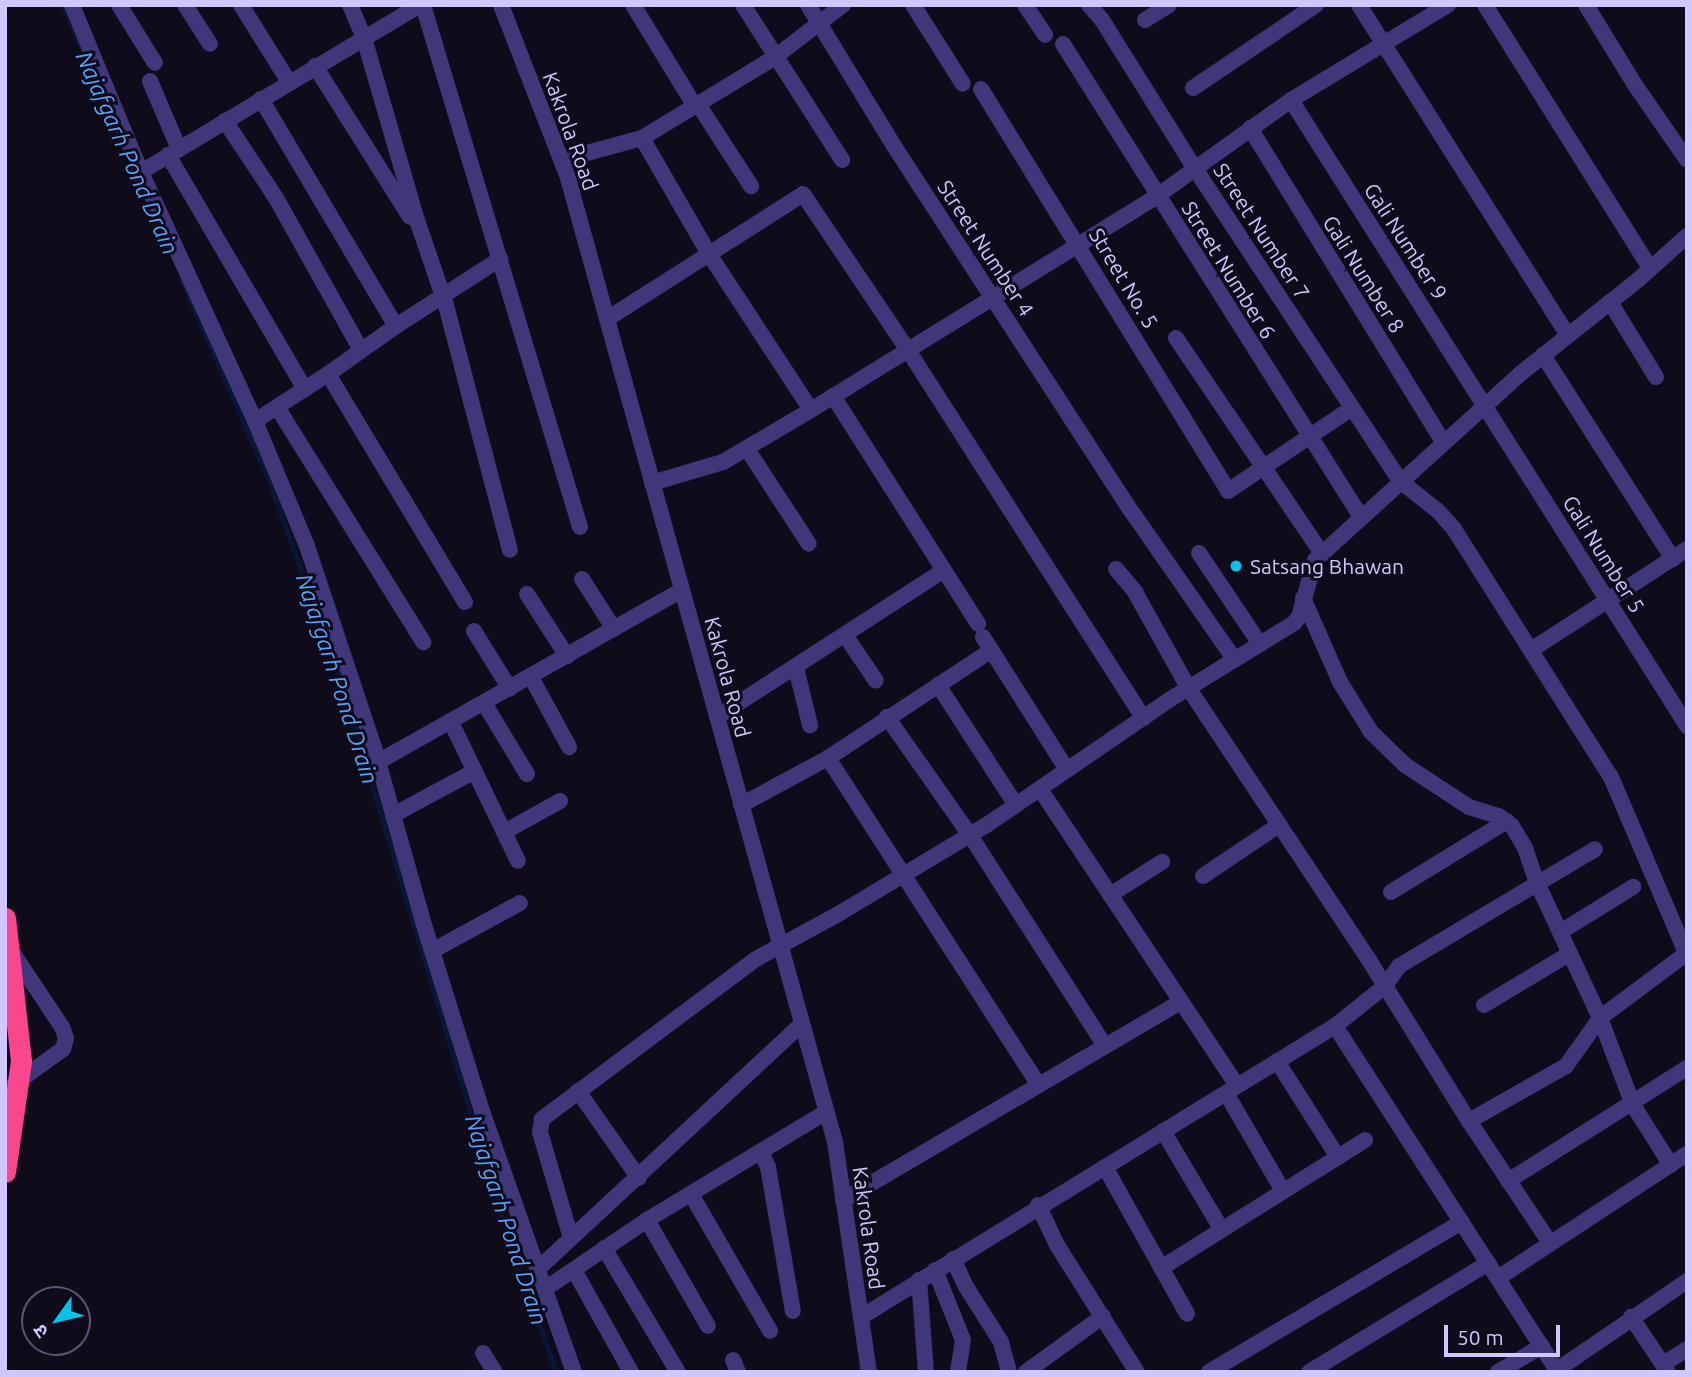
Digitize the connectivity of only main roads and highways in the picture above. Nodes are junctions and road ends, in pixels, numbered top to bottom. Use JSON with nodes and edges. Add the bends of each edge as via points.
{"nodes":[{"id":1,"x":5,"y":918,"type":"edge"},
{"id":2,"x":5,"y":1172,"type":"edge"}],
"edges":[{"from":1,"to":2,"type":"highway","bridge":true,"via":[[21,1061]]}]}
